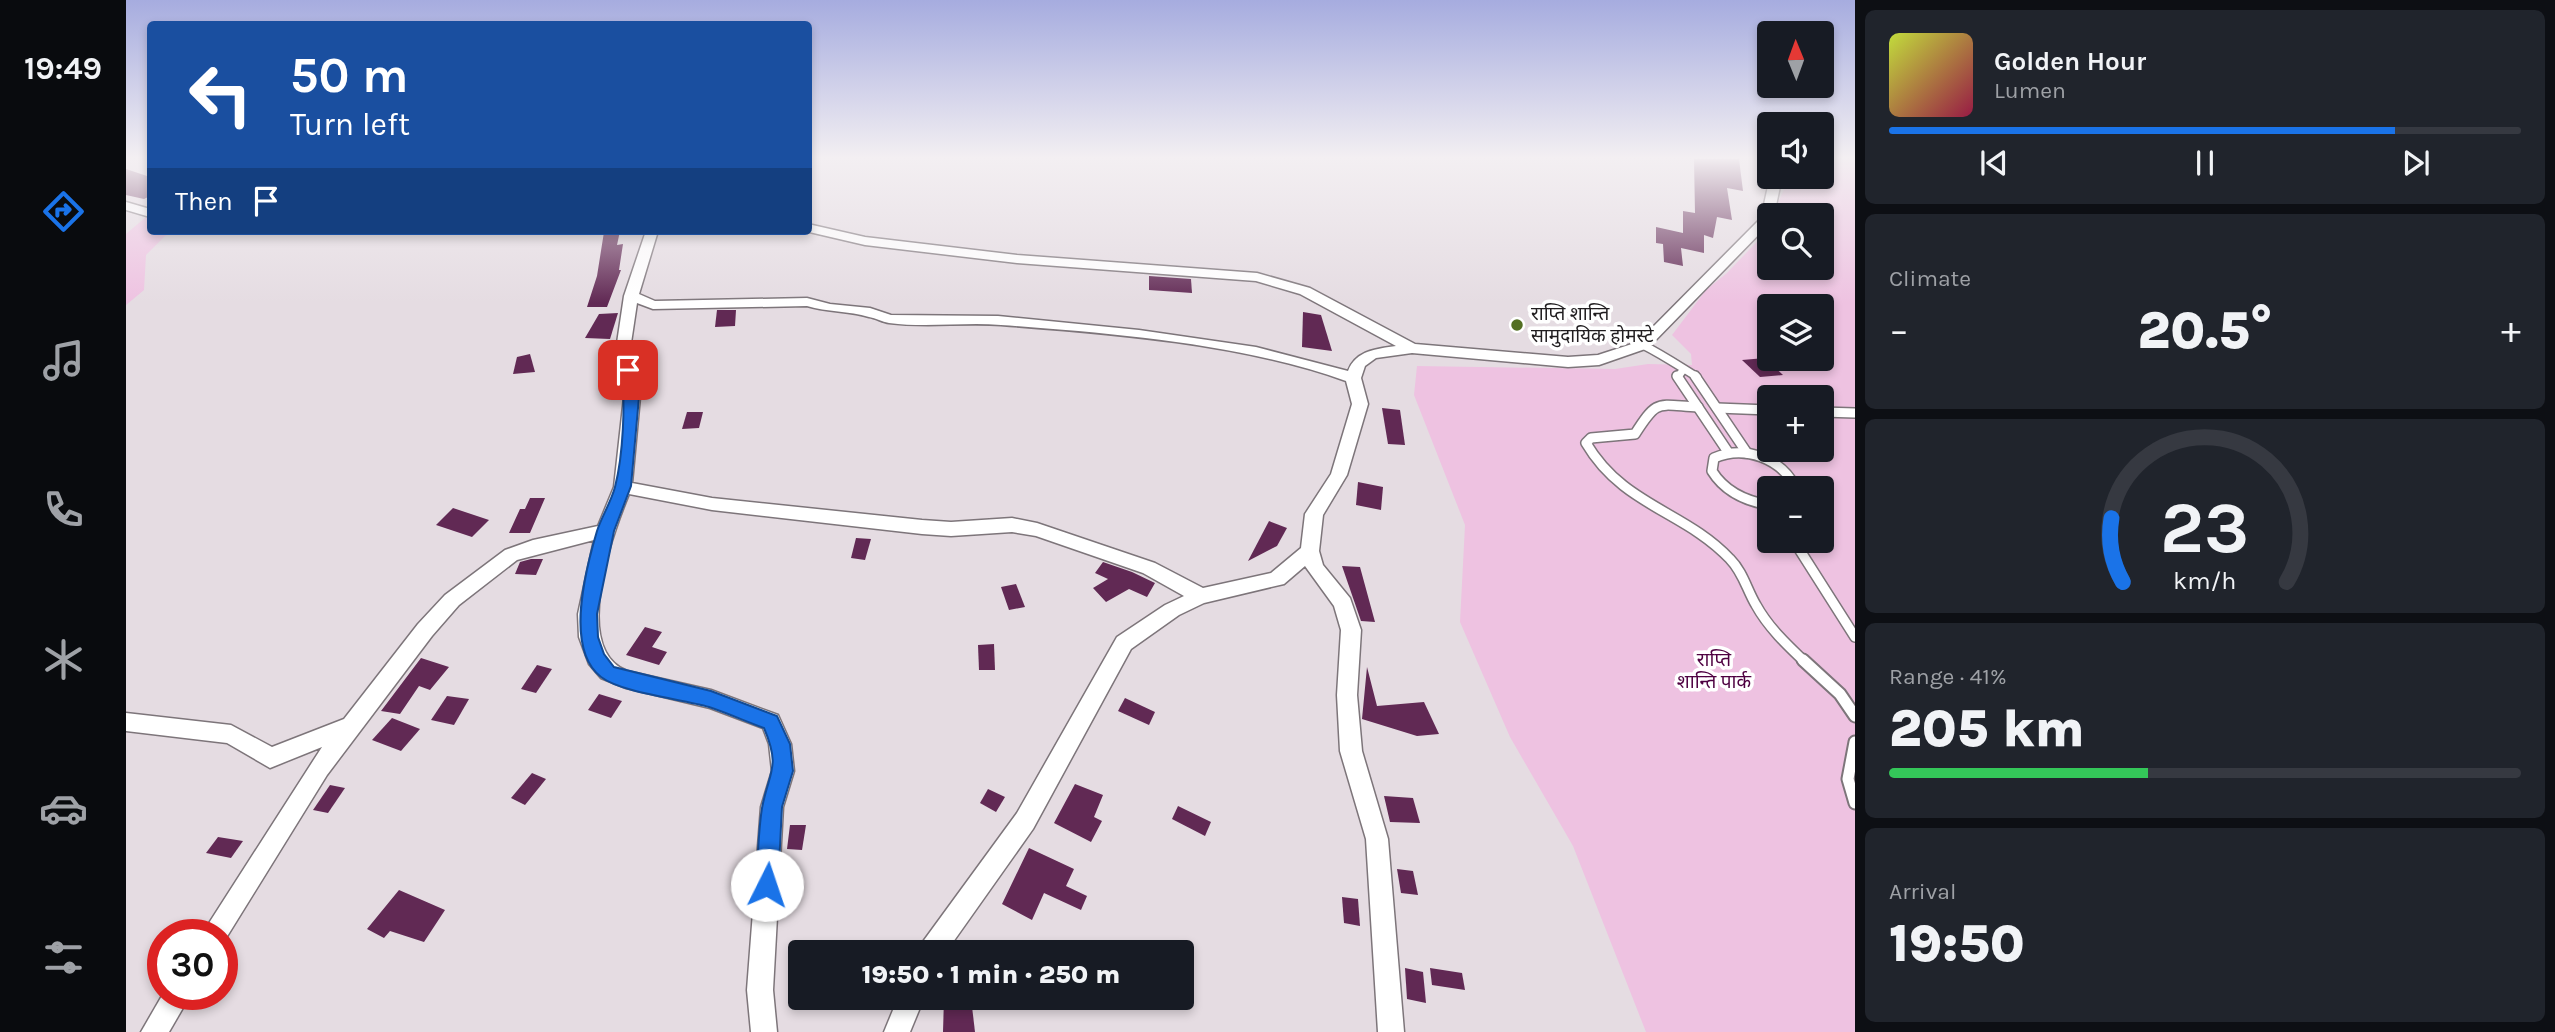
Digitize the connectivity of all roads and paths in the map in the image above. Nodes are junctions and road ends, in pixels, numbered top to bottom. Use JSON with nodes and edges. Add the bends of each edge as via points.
{"nodes":[{"id":1,"x":130,"y":207,"type":"edge"},
{"id":2,"x":1770,"y":207,"type":"edge"},
{"id":3,"x":147,"y":212,"type":"edge"},
{"id":4,"x":812,"y":229,"type":"edge"},
{"id":5,"x":651,"y":235,"type":"edge"},
{"id":6,"x":631,"y":296,"type":"junction"},
{"id":7,"x":1643,"y":345,"type":"junction"},
{"id":8,"x":1412,"y":348,"type":"junction"},
{"id":9,"x":1683,"y":370,"type":"junction"},
{"id":10,"x":1353,"y":378,"type":"junction"},
{"id":11,"x":1698,"y":407,"type":"junction"},
{"id":12,"x":1717,"y":408,"type":"junction"},
{"id":13,"x":1757,"y":410,"type":"edge"},
{"id":14,"x":1834,"y":412,"type":"edge"},
{"id":15,"x":1855,"y":413,"type":"edge"},
{"id":16,"x":1728,"y":452,"type":"junction"},
{"id":17,"x":1747,"y":453,"type":"junction"},
{"id":18,"x":1790,"y":476,"type":"edge"},
{"id":19,"x":623,"y":486,"type":"junction"},
{"id":20,"x":1757,"y":502,"type":"edge"},
{"id":21,"x":606,"y":531,"type":"junction"},
{"id":22,"x":1310,"y":551,"type":"junction"},
{"id":23,"x":1802,"y":553,"type":"edge"},
{"id":24,"x":1201,"y":596,"type":"junction"},
{"id":25,"x":1855,"y":637,"type":"edge"},
{"id":26,"x":1855,"y":716,"type":"edge"},
{"id":27,"x":126,"y":722,"type":"edge"},
{"id":28,"x":354,"y":724,"type":"junction"},
{"id":29,"x":1855,"y":742,"type":"edge"},
{"id":30,"x":1855,"y":803,"type":"edge"},
{"id":31,"x":223,"y":919,"type":"edge"},
{"id":32,"x":940,"y":940,"type":"edge"},
{"id":33,"x":168,"y":1010,"type":"edge"},
{"id":34,"x":906,"y":1010,"type":"edge"},
{"id":35,"x":154,"y":1032,"type":"edge"},
{"id":36,"x":764,"y":1032,"type":"edge"},
{"id":37,"x":897,"y":1032,"type":"edge"},
{"id":38,"x":1391,"y":1032,"type":"edge"}],
"edges":[{"from":1,"to":3,"type":"street"},
{"from":2,"to":7,"type":"street","via":[[1767,219]]},
{"from":4,"to":8,"type":"street","via":[[865,241],[1017,259],[1257,278],[1305,291]]},
{"from":5,"to":6,"type":"street"},
{"from":6,"to":10,"type":"street","via":[[653,305],[807,302],[889,319],[998,320],[1139,334],[1256,352]]},
{"from":6,"to":19,"type":"street","via":[[624,343],[632,397]]},
{"from":7,"to":8,"type":"street","via":[[1599,360],[1568,362]]},
{"from":7,"to":9,"type":"lane","via":[[1676,361]]},
{"from":8,"to":10,"type":"street","via":[[1372,354],[1358,364]]},
{"from":9,"to":11,"type":"lane","via":[[1677,376]]},
{"from":9,"to":12,"type":"lane","via":[[1696,376]]},
{"from":10,"to":22,"type":"street","via":[[1360,404],[1339,475],[1314,514]]},
{"from":11,"to":16,"type":"lane"},
{"from":11,"to":26,"type":"lane","via":[[1662,405],[1651,409],[1635,433],[1591,438],[1586,443],[1606,474],[1730,558],[1757,608],[1782,640],[1847,699]]},
{"from":12,"to":13,"type":"lane"},
{"from":12,"to":17,"type":"lane"},
{"from":14,"to":15,"type":"lane"},
{"from":16,"to":17,"type":"lane"},
{"from":16,"to":20,"type":"lane","via":[[1714,458],[1716,478],[1743,499]]},
{"from":17,"to":18,"type":"lane"},
{"from":19,"to":21,"type":"street"},
{"from":19,"to":24,"type":"street","via":[[712,504],[922,527],[1012,525],[1149,568]]},
{"from":21,"to":28,"type":"street","via":[[533,547],[511,555],[488,572],[452,600],[425,630]]},
{"from":21,"to":36,"type":"street","via":[[588,614],[589,637],[602,665],[626,679],[711,699],[771,722],[780,744],[783,771],[772,807],[760,990]]},
{"from":22,"to":24,"type":"street","via":[[1277,579]]},
{"from":22,"to":38,"type":"street","via":[[1315,568],[1343,603],[1351,630],[1347,695],[1352,751],[1377,839]]},
{"from":23,"to":25,"type":"lane"},
{"from":24,"to":32,"type":"street","via":[[1124,643],[1025,821]]},
{"from":27,"to":28,"type":"street","via":[[231,734],[270,758]]},
{"from":28,"to":31,"type":"street","via":[[318,768]]},
{"from":29,"to":30,"type":"lane","via":[[1848,779]]},
{"from":33,"to":35,"type":"street"},
{"from":34,"to":37,"type":"street"}]}
